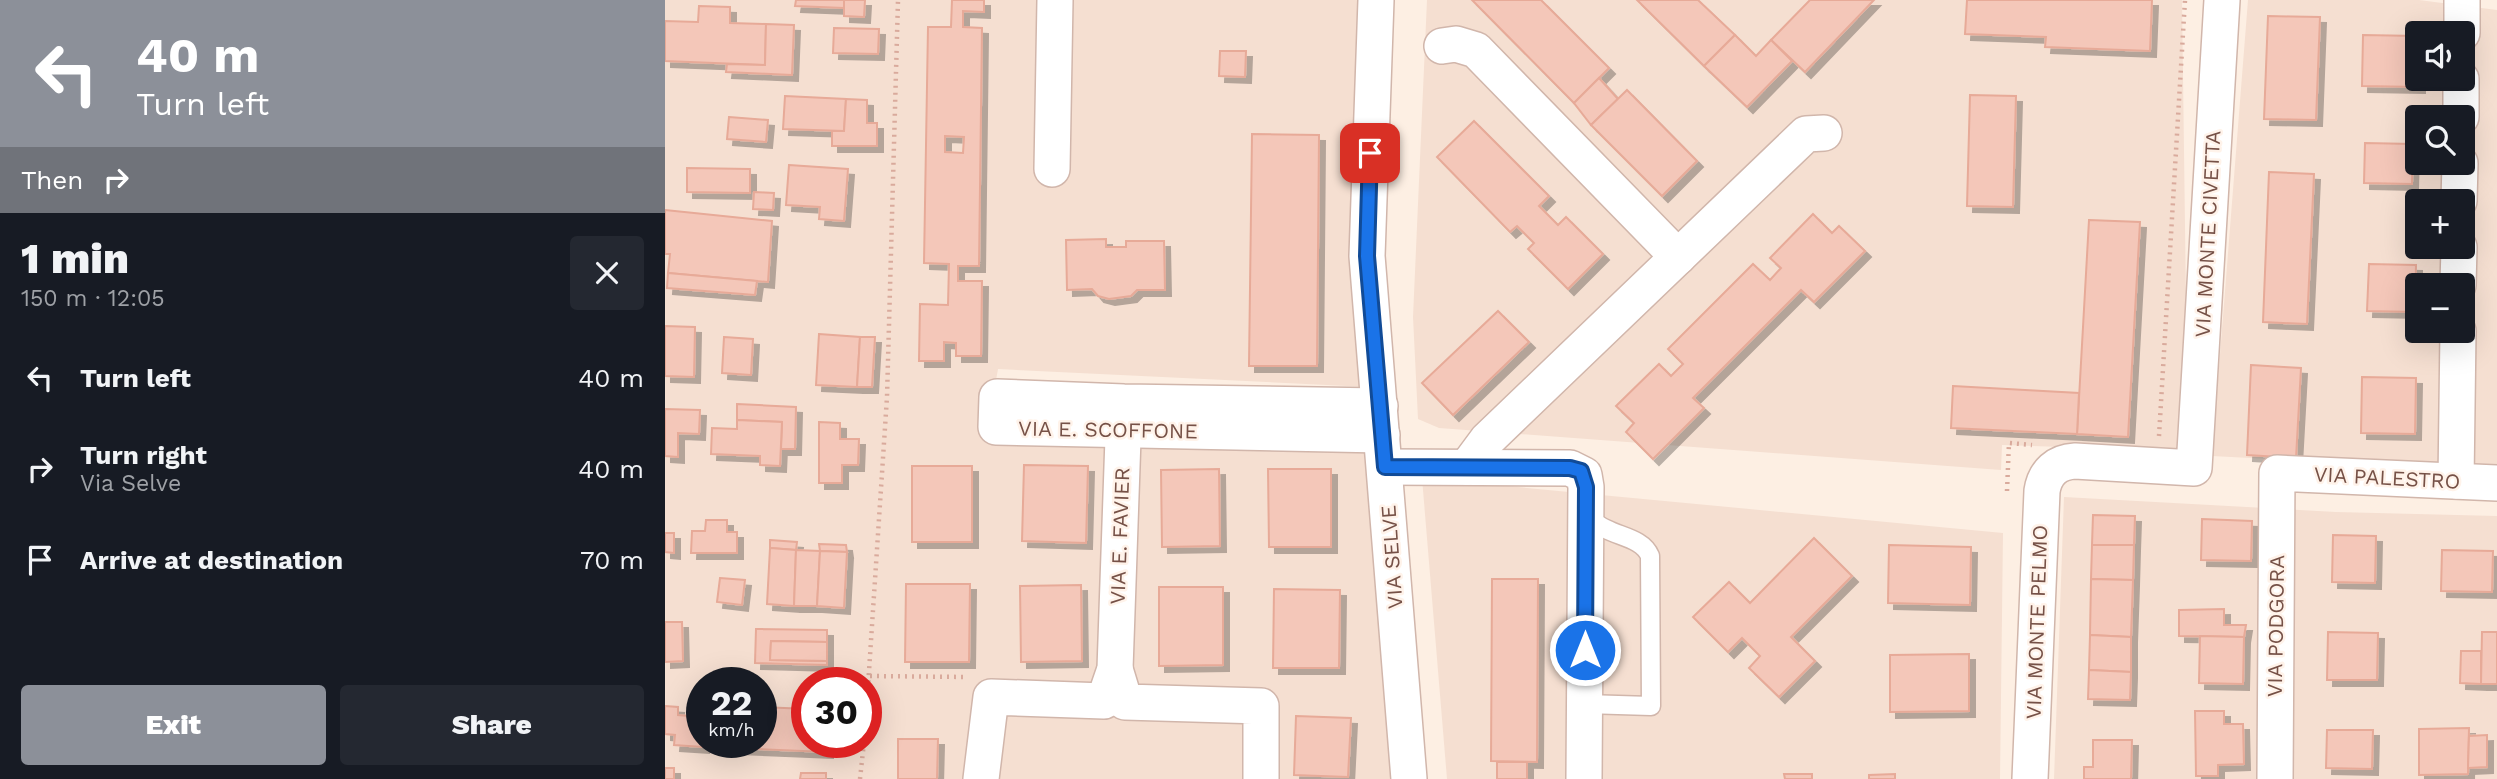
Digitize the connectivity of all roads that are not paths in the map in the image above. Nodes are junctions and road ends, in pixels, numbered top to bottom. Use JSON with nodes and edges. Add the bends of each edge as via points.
{"nodes":[{"id":1,"x":1055,"y":0,"type":"edge"},
{"id":2,"x":1376,"y":0,"type":"edge"},
{"id":3,"x":2222,"y":0,"type":"edge"},
{"id":4,"x":2462,"y":0,"type":"edge"},
{"id":5,"x":2462,"y":21,"type":"edge"},
{"id":6,"x":1443,"y":46,"type":"dead end"},
{"id":7,"x":1824,"y":133,"type":"dead end"},
{"id":8,"x":1052,"y":169,"type":"dead end"},
{"id":9,"x":1678,"y":257,"type":"junction"},
{"id":10,"x":2458,"y":343,"type":"edge"},
{"id":11,"x":1124,"y":416,"type":"joint"},
{"id":12,"x":1382,"y":436,"type":"junction"},
{"id":13,"x":2044,"y":457,"type":"joint"},
{"id":14,"x":1467,"y":467,"type":"junction"},
{"id":15,"x":2277,"y":473,"type":"joint"},
{"id":16,"x":2456,"y":481,"type":"junction"},
{"id":17,"x":2497,"y":483,"type":"edge"},
{"id":18,"x":1586,"y":515,"type":"junction"},
{"id":19,"x":1115,"y":669,"type":"junction"},
{"id":20,"x":1585,"y":704,"type":"junction"},
{"id":21,"x":981,"y":779,"type":"edge"},
{"id":22,"x":1261,"y":779,"type":"edge"},
{"id":23,"x":1409,"y":779,"type":"edge"},
{"id":24,"x":1584,"y":779,"type":"edge"},
{"id":25,"x":2030,"y":779,"type":"edge"},
{"id":26,"x":2275,"y":779,"type":"edge"}],
"edges":[{"from":1,"to":8,"type":"street"},
{"from":2,"to":12,"type":"street","name":"VIA SELVE","via":[[1367,256]]},
{"from":3,"to":13,"type":"street","name":"VIA MONTE CIVETTA","via":[[2194,468],[2059,464]]},
{"from":4,"to":5,"type":"street"},
{"from":6,"to":9,"type":"street","via":[[1456,44],[1476,50]]},
{"from":7,"to":9,"type":"street","via":[[1807,134]]},
{"from":9,"to":14,"type":"street","via":[[1487,440]]},
{"from":10,"to":16,"type":"street"},
{"from":11,"to":12,"type":"street","name":"VIA E. SCOFFONE"},
{"from":11,"to":19,"type":"street","name":"VIA E. FAVIER"},
{"from":12,"to":14,"type":"street","name":"VIA E. SCOFFONE"},
{"from":12,"to":23,"type":"street","name":"VIA SELVE"},
{"from":13,"to":25,"type":"street","name":"VIA MONTE PELMO"},
{"from":14,"to":18,"type":"street","name":"VIA E. SCOFFONE","via":[[1577,469],[1585,479]]},
{"from":15,"to":16,"type":"street","name":"VIA PALESTRO"},
{"from":15,"to":26,"type":"street","name":"VIA PODGORA"},
{"from":16,"to":17,"type":"street","name":"VIA PALESTRO"},
{"from":18,"to":20,"type":"street"},
{"from":18,"to":20,"type":"lane","via":[[1602,528],[1642,544],[1650,556],[1651,706]]},
{"from":19,"to":21,"type":"street","name":"VIA E. FAVIER","via":[[1104,701],[991,697]]},
{"from":19,"to":22,"type":"street","name":"VIA E. FAVIER","via":[[1125,702],[1261,706]]},
{"from":20,"to":24,"type":"street"}]}
